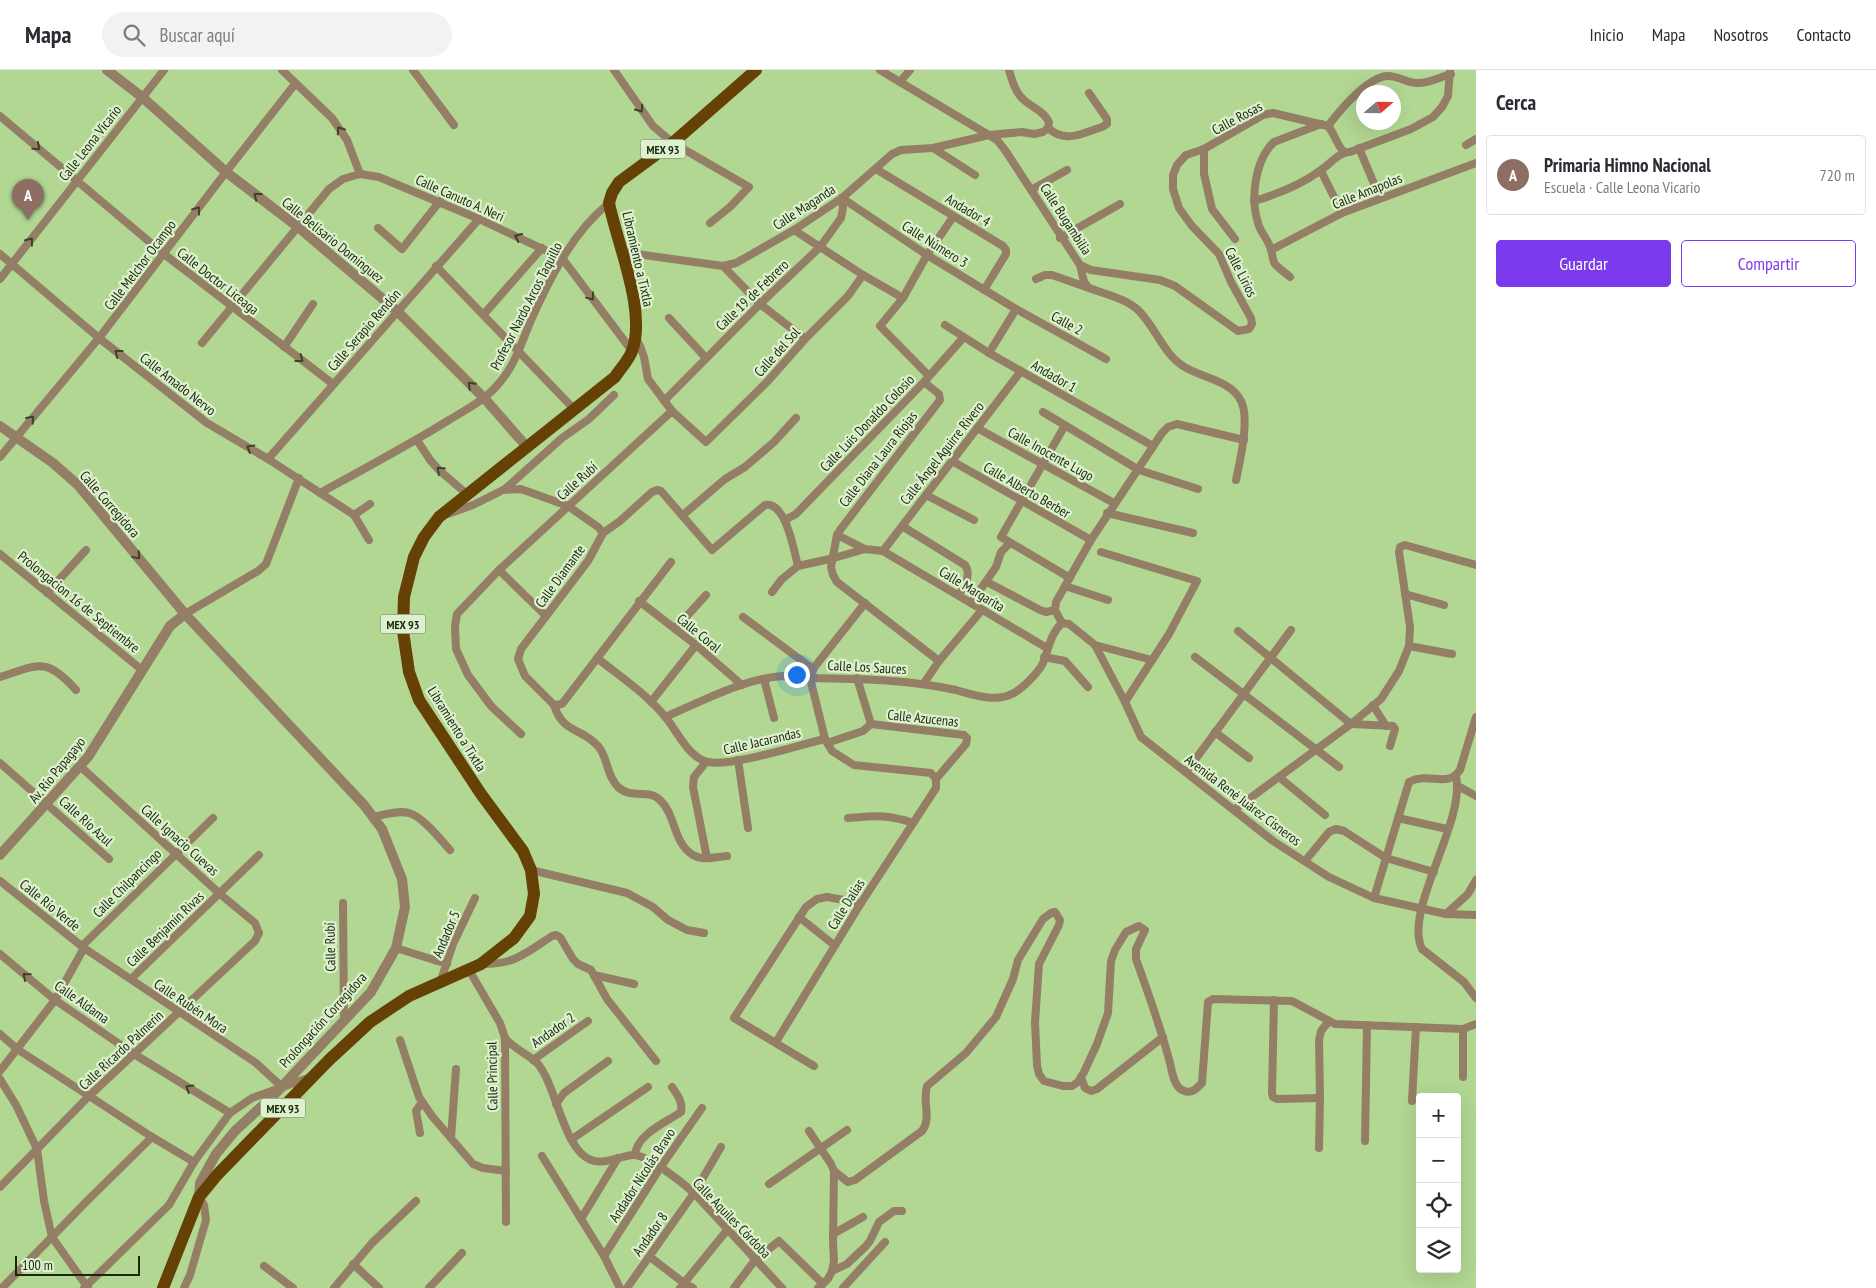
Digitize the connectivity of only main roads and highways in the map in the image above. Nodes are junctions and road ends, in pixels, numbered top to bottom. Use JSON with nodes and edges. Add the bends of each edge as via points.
{"nodes":[{"id":1,"x":756,"y":70,"type":"edge"},
{"id":2,"x":163,"y":1288,"type":"edge"}],
"edges":[{"from":1,"to":2,"type":"main road","name":"Libramiento a Tixtla","number":"MEX 93","via":[[673,142],[619,182],[612,193],[609,203],[631,284],[637,323],[632,352],[615,377],[439,517],[414,556],[404,597],[403,631],[409,672],[419,700],[523,851],[531,870],[534,894],[530,916],[514,938],[481,964],[409,996],[370,1022],[313,1076],[199,1197]]}]}
